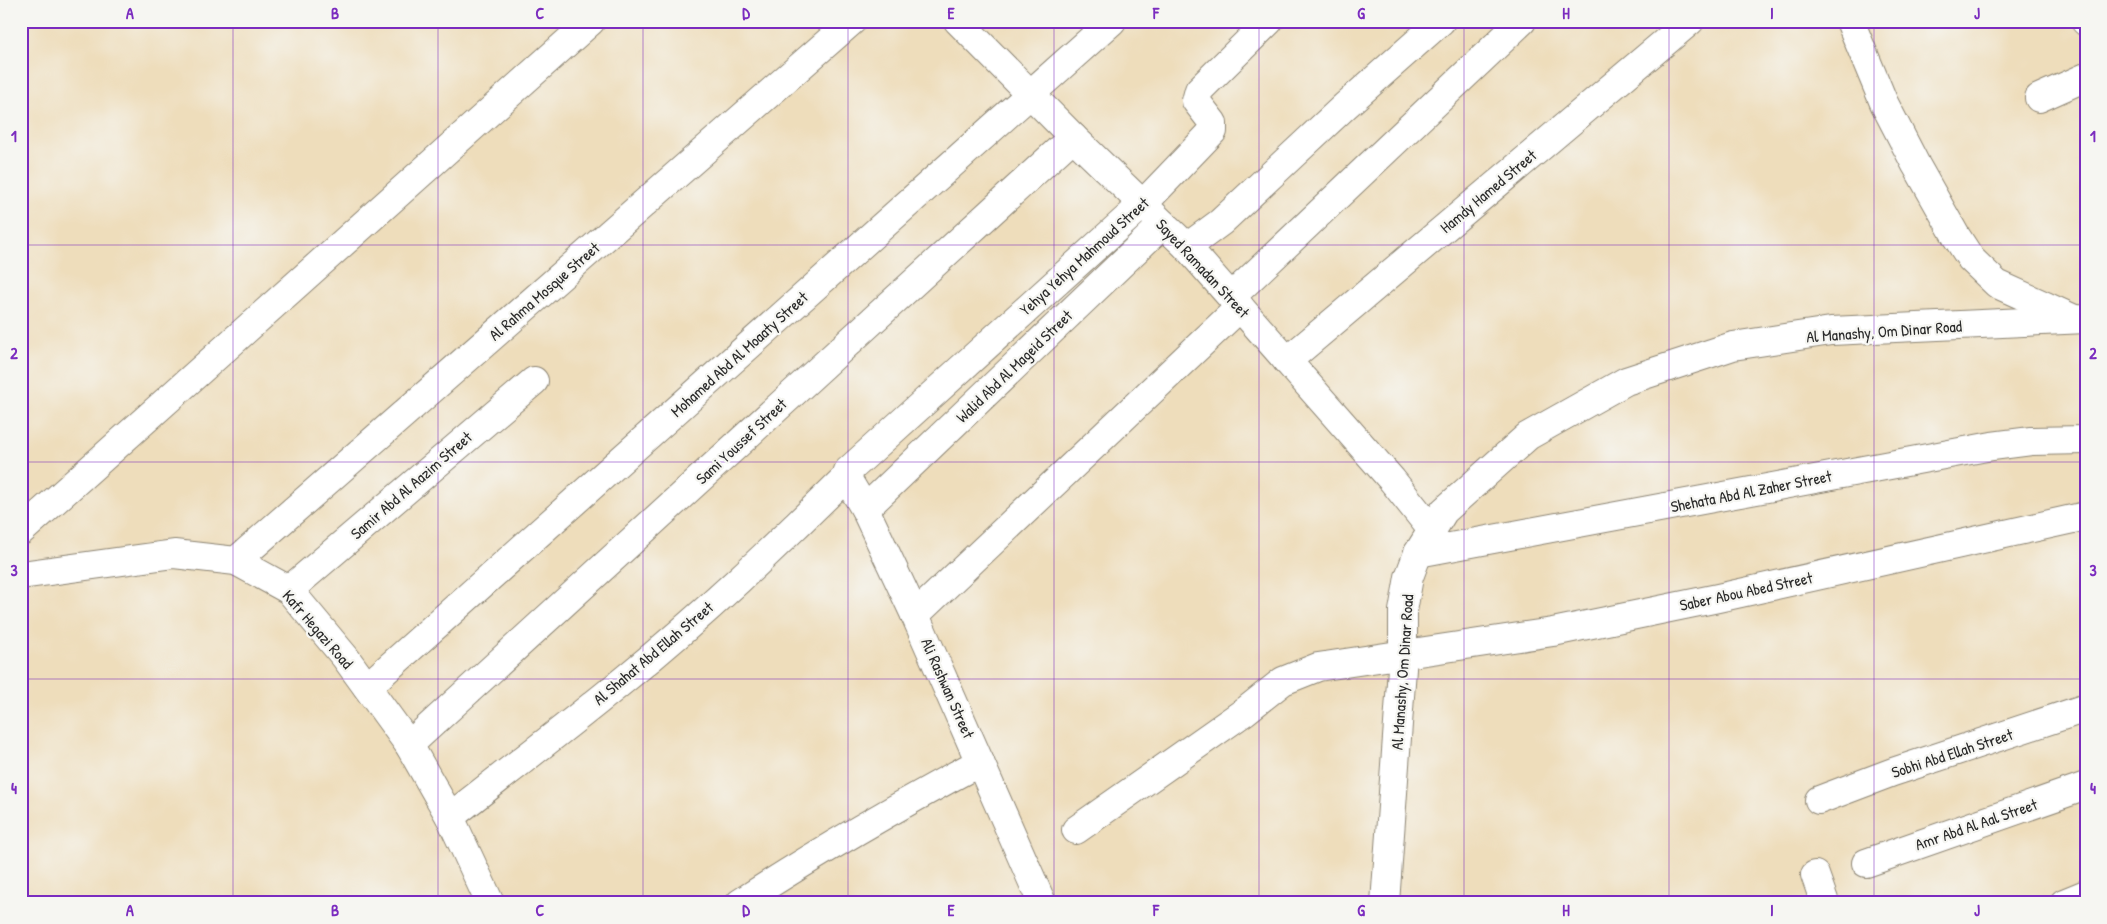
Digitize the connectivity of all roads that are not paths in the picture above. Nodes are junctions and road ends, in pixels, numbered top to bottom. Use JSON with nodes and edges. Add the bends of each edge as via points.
{"nodes":[{"id":1,"x":591,"y":21,"type":"edge"},
{"id":2,"x":852,"y":21,"type":"edge"},
{"id":3,"x":958,"y":21,"type":"edge"},
{"id":4,"x":1112,"y":21,"type":"edge"},
{"id":5,"x":1269,"y":21,"type":"edge"},
{"id":6,"x":1441,"y":21,"type":"edge"},
{"id":7,"x":1522,"y":21,"type":"edge"},
{"id":8,"x":1690,"y":21,"type":"edge"},
{"id":9,"x":1850,"y":21,"type":"edge"},
{"id":10,"x":2086,"y":77,"type":"edge"},
{"id":11,"x":1030,"y":94,"type":"junction"},
{"id":12,"x":2039,"y":98,"type":"dead end"},
{"id":13,"x":1073,"y":137,"type":"junction"},
{"id":14,"x":1143,"y":204,"type":"junction"},
{"id":15,"x":1163,"y":224,"type":"junction"},
{"id":16,"x":1187,"y":246,"type":"junction"},
{"id":17,"x":1235,"y":302,"type":"junction"},
{"id":18,"x":2081,"y":319,"type":"edge"},
{"id":19,"x":1287,"y":361,"type":"junction"},
{"id":20,"x":534,"y":381,"type":"dead end"},
{"id":21,"x":2086,"y":440,"type":"edge"},
{"id":22,"x":846,"y":477,"type":"junction"},
{"id":23,"x":865,"y":509,"type":"junction"},
{"id":24,"x":2086,"y":516,"type":"edge"},
{"id":25,"x":1432,"y":530,"type":"junction"},
{"id":26,"x":21,"y":531,"type":"edge"},
{"id":27,"x":1418,"y":553,"type":"junction"},
{"id":28,"x":236,"y":562,"type":"junction"},
{"id":29,"x":21,"y":575,"type":"edge"},
{"id":30,"x":289,"y":590,"type":"junction"},
{"id":31,"x":916,"y":615,"type":"junction"},
{"id":32,"x":1403,"y":655,"type":"junction"},
{"id":33,"x":367,"y":687,"type":"junction"},
{"id":34,"x":2086,"y":708,"type":"edge"},
{"id":35,"x":409,"y":745,"type":"junction"},
{"id":36,"x":980,"y":762,"type":"junction"},
{"id":37,"x":2086,"y":786,"type":"edge"},
{"id":38,"x":1819,"y":800,"type":"dead end"},
{"id":39,"x":450,"y":817,"type":"junction"},
{"id":40,"x":1076,"y":830,"type":"dead end"},
{"id":41,"x":1866,"y":863,"type":"dead end"},
{"id":42,"x":1815,"y":876,"type":"dead end"},
{"id":43,"x":2086,"y":894,"type":"edge"},
{"id":44,"x":490,"y":903,"type":"edge"},
{"id":45,"x":740,"y":903,"type":"edge"},
{"id":46,"x":1042,"y":903,"type":"edge"},
{"id":47,"x":1385,"y":903,"type":"edge"},
{"id":48,"x":1825,"y":903,"type":"edge"},
{"id":49,"x":2064,"y":903,"type":"edge"}],
"edges":[{"from":1,"to":26,"type":"street"},
{"from":2,"to":28,"type":"street","name":"Al Rahma Mosque Street"},
{"from":3,"to":11,"type":"street","name":"Sayed Ramadan Street"},
{"from":4,"to":11,"type":"street","name":"Mohamed Abd Al Moaaty Street"},
{"from":5,"to":14,"type":"street","name":"Yehya Yehya Mahmoud Street","via":[[1198,90],[1196,100],[1213,123],[1213,131]]},
{"from":6,"to":16,"type":"street","via":[[1221,222]]},
{"from":7,"to":17,"type":"street"},
{"from":8,"to":19,"type":"street","name":"Hamdy Hamed Street"},
{"from":9,"to":18,"type":"street","via":[[1884,103],[1971,259],[1997,284]]},
{"from":10,"to":12,"type":"street"},
{"from":11,"to":13,"type":"street","name":"Sayed Ramadan Street"},
{"from":11,"to":33,"type":"street","name":"Mohamed Abd Al Moaaty Street"},
{"from":13,"to":14,"type":"street","name":"Sayed Ramadan Street"},
{"from":13,"to":35,"type":"street","name":"Sami Youssef Street"},
{"from":14,"to":15,"type":"street","name":"Sayed Ramadan Street"},
{"from":14,"to":22,"type":"street","name":"Yehya Yehya Mahmoud Street","via":[[848,471]]},
{"from":15,"to":16,"type":"street","name":"Sayed Ramadan Street"},
{"from":15,"to":23,"type":"street","name":"Walid Abd Al Mageid Street"},
{"from":16,"to":17,"type":"street","name":"Sayed Ramadan Street"},
{"from":17,"to":19,"type":"street","name":"Sayed Ramadan Street"},
{"from":17,"to":31,"type":"street"},
{"from":18,"to":25,"type":"street","name":"Al Manashy, Om Dinar Road","via":[[1831,331],[1733,346],[1626,381],[1528,436],[1444,511]]},
{"from":19,"to":25,"type":"street","name":"Sayed Ramadan Street"},
{"from":20,"to":30,"type":"street","name":"Samir Abd Al Aazim Street"},
{"from":21,"to":27,"type":"street","name":"Shehata Abd Al Zaher Street","via":[[2031,441],[1992,446]]},
{"from":22,"to":23,"type":"street","name":"Ali Rashwan Street"},
{"from":22,"to":39,"type":"street","name":"Al Shahat Abd Ellah Street","via":[[683,630]]},
{"from":23,"to":31,"type":"street","name":"Ali Rashwan Street"},
{"from":24,"to":32,"type":"street","name":"Saber Abou Abed Street","via":[[1553,632]]},
{"from":25,"to":27,"type":"street","name":"Al Manashy, Om Dinar Road"},
{"from":27,"to":32,"type":"street","name":"Al Manashy, Om Dinar Road","via":[[1409,577],[1403,611]]},
{"from":28,"to":29,"type":"street","name":"Kafr Hegazi Road","via":[[174,554]]},
{"from":28,"to":30,"type":"street","name":"Kafr Hegazi Road"},
{"from":30,"to":33,"type":"street","name":"Kafr Hegazi Road"},
{"from":31,"to":36,"type":"street","name":"Ali Rashwan Street"},
{"from":32,"to":40,"type":"street","name":"Saber Abou Abed Street","via":[[1318,667],[1283,681]]},
{"from":32,"to":47,"type":"street","name":"Al Manashy, Om Dinar Road"},
{"from":33,"to":35,"type":"street","name":"Kafr Hegazi Road"},
{"from":34,"to":38,"type":"street","name":"Sobhi Abd Ellah Street"},
{"from":35,"to":39,"type":"street","name":"Kafr Hegazi Road"},
{"from":36,"to":45,"type":"street","via":[[860,828]]},
{"from":36,"to":46,"type":"street","name":"Ali Rashwan Street"},
{"from":37,"to":41,"type":"street","name":"Amr Abd Al Aal Street"},
{"from":39,"to":44,"type":"street","name":"Kafr Hegazi Road"},
{"from":42,"to":48,"type":"street"},
{"from":43,"to":49,"type":"street"}]}
